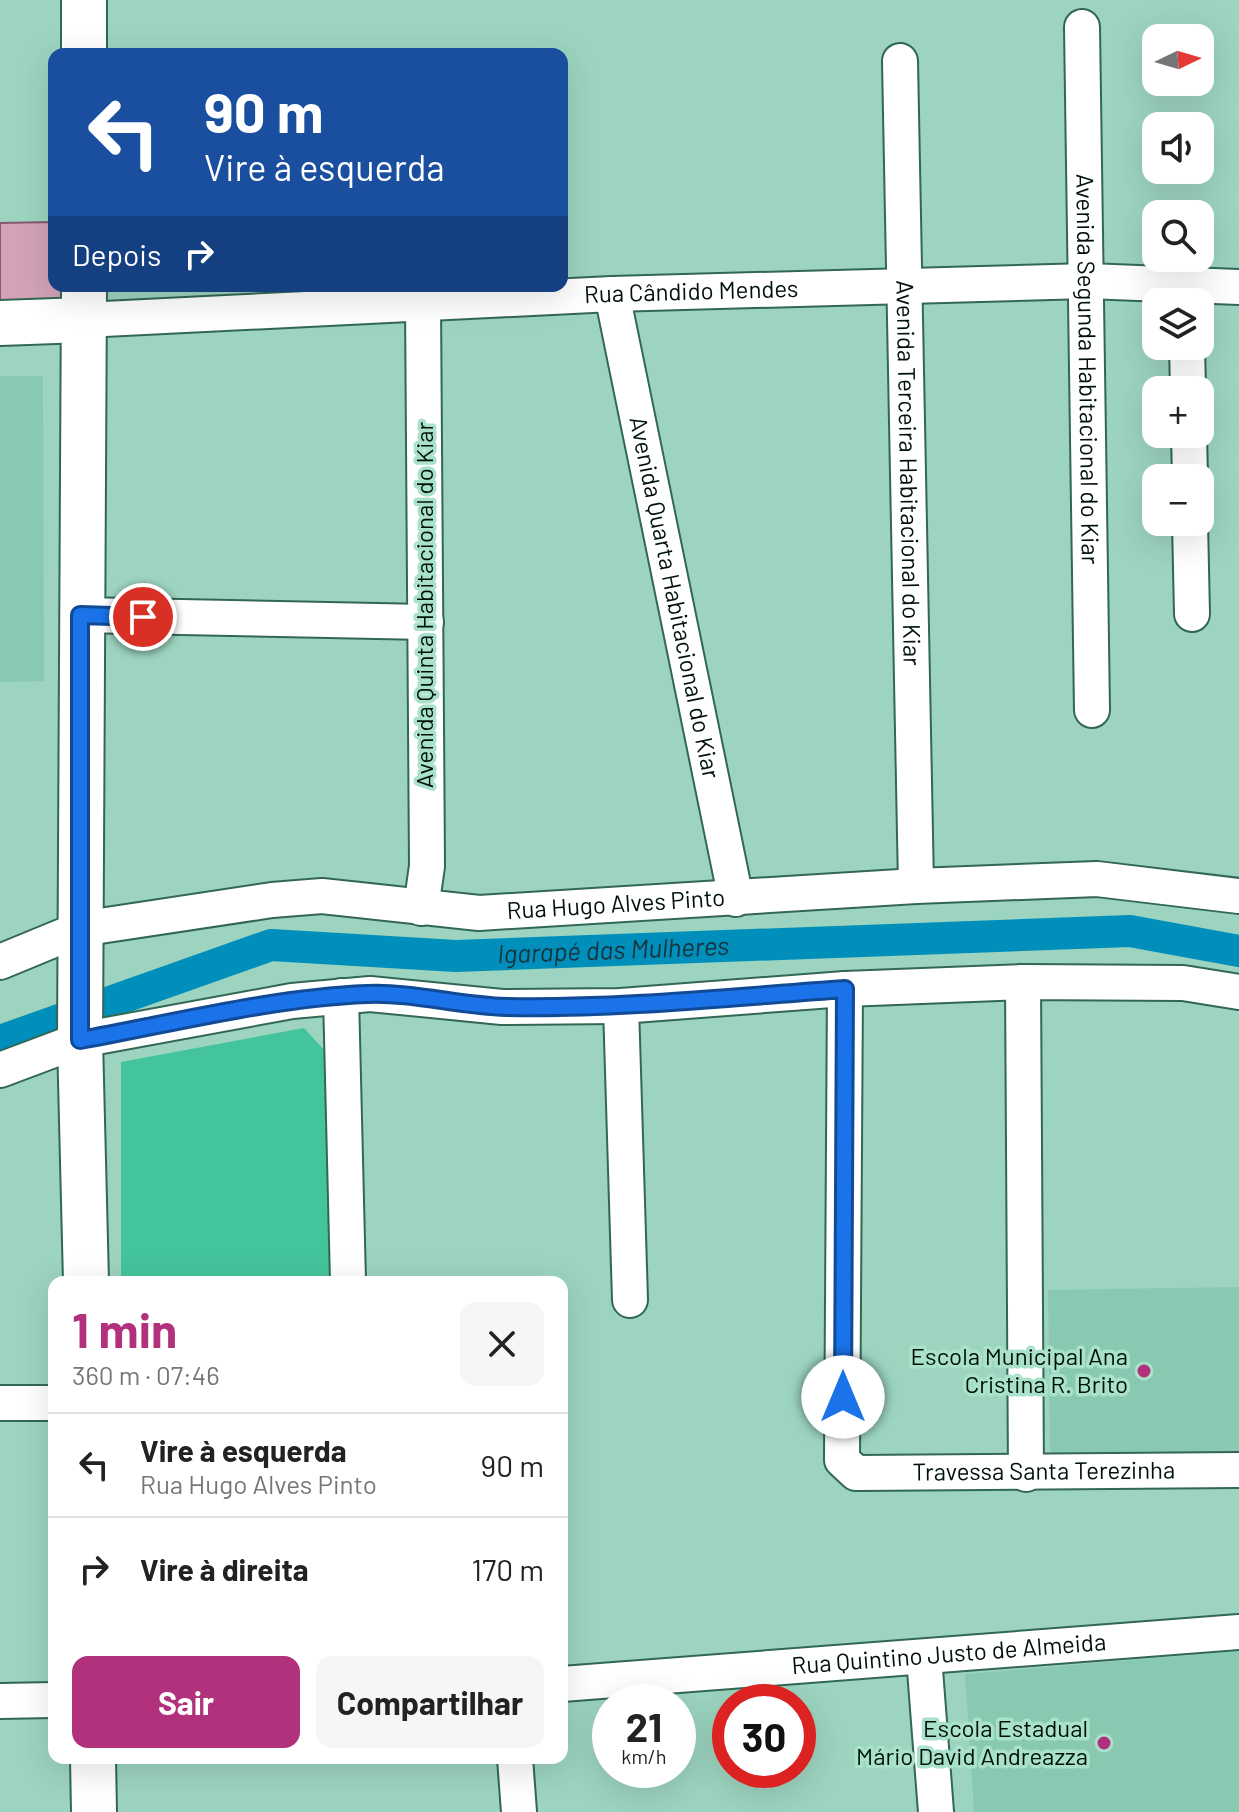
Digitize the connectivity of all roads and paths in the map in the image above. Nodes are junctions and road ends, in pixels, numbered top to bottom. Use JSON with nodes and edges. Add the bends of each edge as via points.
{"nodes":[{"id":1,"x":84,"y":0,"type":"edge"},
{"id":2,"x":1082,"y":27,"type":"dead end"},
{"id":3,"x":84,"y":48,"type":"edge"},
{"id":4,"x":900,"y":61,"type":"dead end"},
{"id":5,"x":1088,"y":281,"type":"junction"},
{"id":6,"x":906,"y":286,"type":"junction"},
{"id":7,"x":1239,"y":287,"type":"edge"},
{"id":8,"x":1145,"y":288,"type":"edge"},
{"id":9,"x":1214,"y":290,"type":"edge"},
{"id":10,"x":612,"y":294,"type":"junction"},
{"id":11,"x":423,"y":302,"type":"junction"},
{"id":12,"x":84,"y":303,"type":"edge"},
{"id":13,"x":0,"y":323,"type":"edge"},
{"id":14,"x":1190,"y":536,"type":"edge"},
{"id":15,"x":1192,"y":614,"type":"dead end"},
{"id":16,"x":80,"y":615,"type":"junction"},
{"id":17,"x":426,"y":622,"type":"junction"},
{"id":18,"x":1092,"y":710,"type":"dead end"},
{"id":19,"x":916,"y":886,"type":"junction"},
{"id":20,"x":1239,"y":896,"type":"edge"},
{"id":21,"x":736,"y":899,"type":"junction"},
{"id":22,"x":421,"y":908,"type":"junction"},
{"id":23,"x":80,"y":942,"type":"junction"},
{"id":24,"x":0,"y":962,"type":"edge"},
{"id":25,"x":1023,"y":982,"type":"junction"},
{"id":26,"x":845,"y":989,"type":"junction"},
{"id":27,"x":1239,"y":992,"type":"edge"},
{"id":28,"x":341,"y":996,"type":"junction"},
{"id":29,"x":621,"y":1006,"type":"junction"},
{"id":30,"x":80,"y":1032,"type":"junction"},
{"id":31,"x":0,"y":1070,"type":"edge"},
{"id":32,"x":86,"y":1276,"type":"edge"},
{"id":33,"x":348,"y":1276,"type":"edge"},
{"id":34,"x":630,"y":1300,"type":"dead end"},
{"id":35,"x":0,"y":1403,"type":"edge"},
{"id":36,"x":48,"y":1403,"type":"edge"},
{"id":37,"x":1239,"y":1470,"type":"edge"},
{"id":38,"x":1026,"y":1474,"type":"junction"},
{"id":39,"x":1239,"y":1632,"type":"edge"},
{"id":40,"x":924,"y":1657,"type":"junction"},
{"id":41,"x":568,"y":1684,"type":"edge"},
{"id":42,"x":48,"y":1700,"type":"edge"},
{"id":43,"x":0,"y":1701,"type":"edge"},
{"id":44,"x":93,"y":1764,"type":"edge"},
{"id":45,"x":515,"y":1764,"type":"edge"},
{"id":46,"x":94,"y":1812,"type":"edge"},
{"id":47,"x":519,"y":1812,"type":"edge"},
{"id":48,"x":936,"y":1812,"type":"edge"}],
"edges":[{"from":1,"to":3,"type":"street"},
{"from":2,"to":5,"type":"street","name":"Avenida Segunda Habitacional do Kiar"},
{"from":4,"to":6,"type":"street","name":"Avenida Terceira Habitacional do Kiar"},
{"from":5,"to":6,"type":"street","name":"Rua Cândido Mendes"},
{"from":5,"to":8,"type":"street","name":"Rua Cândido Mendes"},
{"from":5,"to":18,"type":"street","name":"Avenida Segunda Habitacional do Kiar"},
{"from":6,"to":10,"type":"street","name":"Rua Cândido Mendes"},
{"from":6,"to":19,"type":"street","name":"Avenida Terceira Habitacional do Kiar"},
{"from":7,"to":9,"type":"street","name":"Rua Cândido Mendes"},
{"from":10,"to":11,"type":"street","name":"Rua Cândido Mendes"},
{"from":10,"to":21,"type":"street","name":"Avenida Quarta Habitacional do Kiar"},
{"from":11,"to":12,"type":"street","name":"Rua Cândido Mendes"},
{"from":11,"to":17,"type":"street","name":"Avenida Quinta Habitacional do Kiar"},
{"from":12,"to":13,"type":"street","name":"Rua Cândido Mendes"},
{"from":12,"to":16,"type":"street"},
{"from":14,"to":15,"type":"street"},
{"from":16,"to":17,"type":"street"},
{"from":16,"to":23,"type":"street"},
{"from":17,"to":22,"type":"street","name":"Avenida Quinta Habitacional do Kiar","via":[[427,866]]},
{"from":19,"to":20,"type":"street","name":"Rua Hugo Alves Pinto","via":[[1097,879]]},
{"from":19,"to":21,"type":"street","name":"Rua Hugo Alves Pinto"},
{"from":21,"to":22,"type":"street","name":"Rua Hugo Alves Pinto","via":[[479,913]]},
{"from":22,"to":23,"type":"street","name":"Rua Hugo Alves Pinto","via":[[322,896],[272,900]]},
{"from":23,"to":24,"type":"street","name":"Rua Hugo Alves Pinto"},
{"from":23,"to":30,"type":"street"},
{"from":25,"to":26,"type":"street"},
{"from":25,"to":27,"type":"street","via":[[1183,983]]},
{"from":25,"to":38,"type":"street"},
{"from":26,"to":29,"type":"street"},
{"from":26,"to":38,"type":"street","name":"Travessa Santa Terezinha","via":[[842,1460],[856,1473]]},
{"from":28,"to":29,"type":"street","via":[[502,1007]]},
{"from":28,"to":30,"type":"street"},
{"from":28,"to":33,"type":"street"},
{"from":29,"to":34,"type":"street"},
{"from":30,"to":31,"type":"street"},
{"from":30,"to":32,"type":"street"},
{"from":35,"to":36,"type":"street"},
{"from":37,"to":38,"type":"street","name":"Travessa Santa Terezinha"},
{"from":39,"to":40,"type":"street","name":"Rua Quintino Justo de Almeida"},
{"from":40,"to":41,"type":"street","name":"Rua Quintino Justo de Almeida"},
{"from":40,"to":48,"type":"street"},
{"from":42,"to":43,"type":"street"},
{"from":44,"to":46,"type":"street"},
{"from":45,"to":47,"type":"street"}]}
